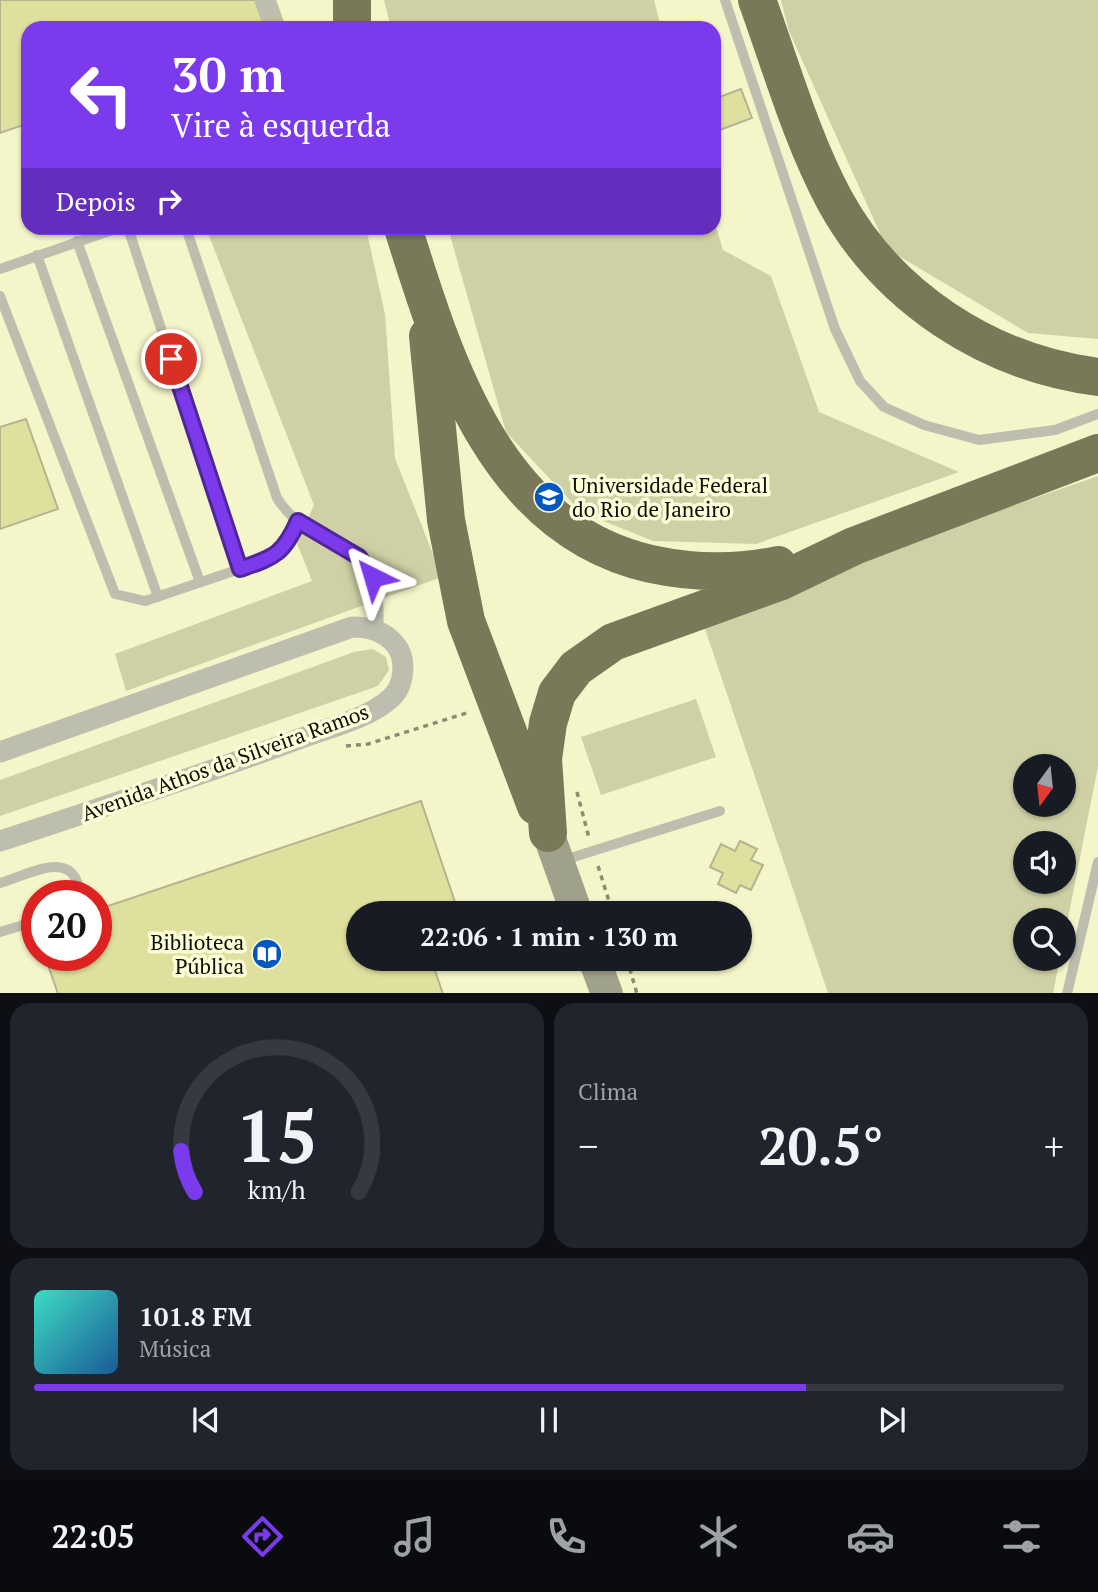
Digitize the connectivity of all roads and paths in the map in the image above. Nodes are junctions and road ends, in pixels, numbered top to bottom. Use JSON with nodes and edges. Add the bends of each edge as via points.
{"nodes":[{"id":1,"x":265,"y":0,"type":"edge"},
{"id":2,"x":352,"y":0,"type":"edge"},
{"id":3,"x":725,"y":0,"type":"edge"},
{"id":4,"x":758,"y":0,"type":"edge"},
{"id":5,"x":272,"y":21,"type":"edge"},
{"id":6,"x":352,"y":21,"type":"edge"},
{"id":7,"x":98,"y":235,"type":"edge"},
{"id":8,"x":130,"y":235,"type":"edge"},
{"id":9,"x":188,"y":235,"type":"edge"},
{"id":10,"x":405,"y":235,"type":"edge"},
{"id":11,"x":77,"y":242,"type":"junction"},
{"id":12,"x":37,"y":255,"type":"junction"},
{"id":13,"x":0,"y":269,"type":"edge"},
{"id":14,"x":424,"y":294,"type":"junction"},
{"id":15,"x":0,"y":296,"type":"edge"},
{"id":16,"x":1098,"y":377,"type":"edge"},
{"id":17,"x":1098,"y":414,"type":"edge"},
{"id":18,"x":1098,"y":453,"type":"edge"},
{"id":19,"x":298,"y":521,"type":"junction"},
{"id":20,"x":854,"y":545,"type":"junction"},
{"id":21,"x":240,"y":569,"type":"junction"},
{"id":22,"x":200,"y":582,"type":"junction"},
{"id":23,"x":158,"y":597,"type":"junction"},
{"id":24,"x":378,"y":632,"type":"junction"},
{"id":25,"x":497,"y":706,"type":"junction"},
{"id":26,"x":343,"y":747,"type":"dead end"},
{"id":27,"x":0,"y":752,"type":"edge"},
{"id":28,"x":574,"y":783,"type":"dead end"},
{"id":29,"x":720,"y":811,"type":"dead end"},
{"id":30,"x":0,"y":841,"type":"edge"},
{"id":31,"x":553,"y":847,"type":"junction"},
{"id":32,"x":593,"y":851,"type":"junction"},
{"id":33,"x":1098,"y":862,"type":"edge"},
{"id":34,"x":75,"y":880,"type":"edge"},
{"id":35,"x":0,"y":883,"type":"edge"},
{"id":36,"x":572,"y":901,"type":"edge"},
{"id":37,"x":609,"y":901,"type":"edge"},
{"id":38,"x":21,"y":926,"type":"edge"},
{"id":39,"x":0,"y":932,"type":"edge"},
{"id":40,"x":599,"y":971,"type":"edge"},
{"id":41,"x":631,"y":971,"type":"edge"},
{"id":42,"x":607,"y":993,"type":"edge"},
{"id":43,"x":637,"y":993,"type":"edge"},
{"id":44,"x":1067,"y":993,"type":"edge"}],
"edges":[{"from":1,"to":5,"type":"street"},
{"from":2,"to":6,"type":"highway"},
{"from":3,"to":17,"type":"lane","via":[[835,329],[860,381],[884,407],[924,425],[979,440],[1055,430]]},
{"from":4,"to":16,"type":"highway","via":[[834,199],[899,285],[940,318],[986,345],[1031,363]]},
{"from":7,"to":11,"type":"lane"},
{"from":8,"to":21,"type":"lane"},
{"from":9,"to":19,"type":"lane","via":[[277,498]]},
{"from":10,"to":14,"type":"highway"},
{"from":11,"to":12,"type":"lane"},
{"from":11,"to":22,"type":"lane"},
{"from":12,"to":13,"type":"lane"},
{"from":12,"to":23,"type":"lane"},
{"from":14,"to":20,"type":"highway","via":[[464,396],[490,446],[535,502],[577,535],[626,559],[691,571],[774,566]]},
{"from":14,"to":25,"type":"highway","via":[[446,520],[466,621]]},
{"from":15,"to":23,"type":"lane","via":[[115,594],[145,601]]},
{"from":18,"to":20,"type":"highway"},
{"from":19,"to":21,"type":"lane","via":[[288,544],[275,557]]},
{"from":19,"to":24,"type":"lane","via":[[365,562],[378,600]]},
{"from":20,"to":31,"type":"highway","via":[[779,582],[613,642],[576,668],[557,693],[543,759]]},
{"from":21,"to":22,"type":"lane"},
{"from":22,"to":23,"type":"lane"},
{"from":24,"to":27,"type":"street","via":[[352,627]]},
{"from":24,"to":30,"type":"street","name":"Avenida Athos da Silveira Ramos","via":[[397,646],[403,663],[400,684],[384,704],[242,760]]},
{"from":25,"to":26,"type":"path","via":[[368,744]]},
{"from":25,"to":31,"type":"highway"},
{"from":28,"to":32,"type":"path"},
{"from":29,"to":32,"type":"lane"},
{"from":31,"to":32,"type":"lane"},
{"from":31,"to":36,"type":"street"},
{"from":32,"to":37,"type":"path"},
{"from":33,"to":44,"type":"lane"},
{"from":34,"to":35,"type":"lane","via":[[70,869],[60,865]]},
{"from":38,"to":39,"type":"lane"},
{"from":40,"to":42,"type":"street"},
{"from":41,"to":43,"type":"path"}]}
